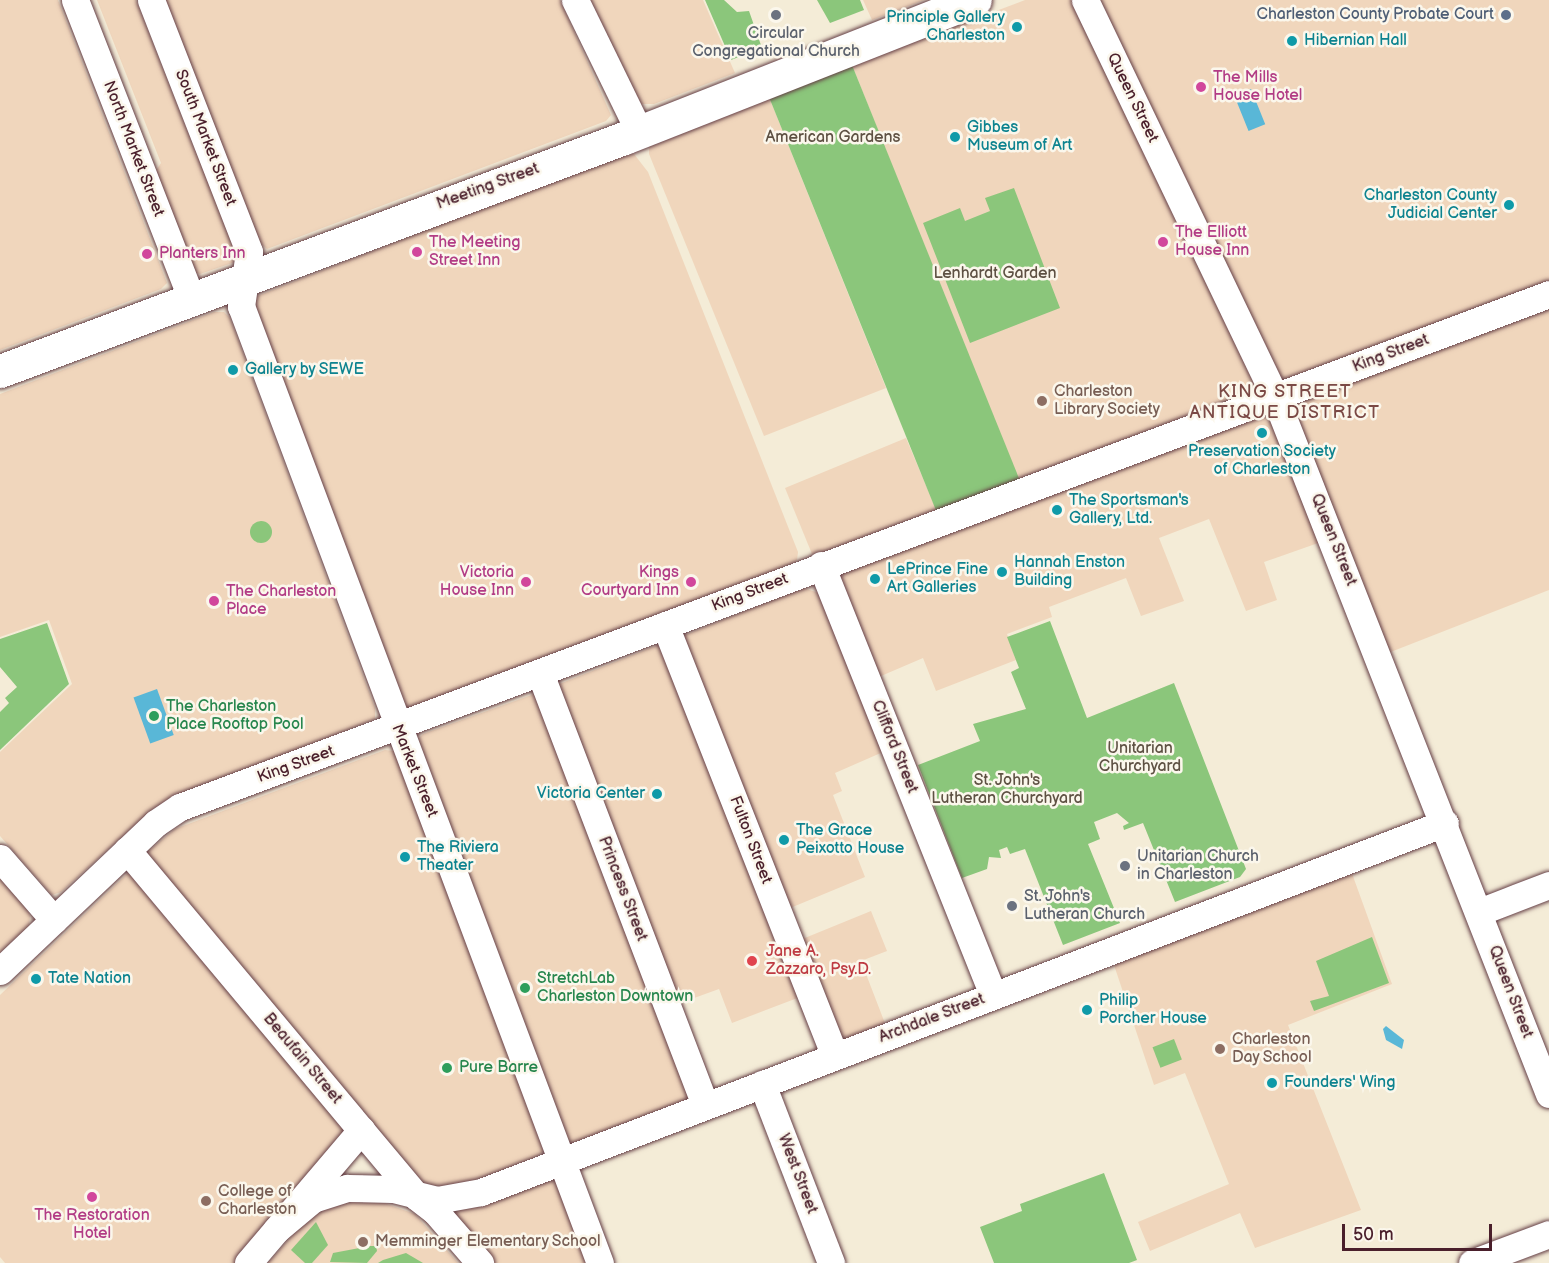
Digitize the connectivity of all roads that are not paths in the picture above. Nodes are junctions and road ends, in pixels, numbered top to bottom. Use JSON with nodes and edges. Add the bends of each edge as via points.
{"nodes":[{"id":1,"x":75,"y":0,"type":"edge"},
{"id":2,"x":151,"y":0,"type":"edge"},
{"id":3,"x":575,"y":0,"type":"edge"},
{"id":4,"x":975,"y":0,"type":"edge"},
{"id":5,"x":1085,"y":0,"type":"edge"},
{"id":6,"x":639,"y":130,"type":"junction"},
{"id":7,"x":245,"y":277,"type":"junction"},
{"id":8,"x":1549,"y":294,"type":"edge"},
{"id":9,"x":191,"y":298,"type":"junction"},
{"id":10,"x":0,"y":371,"type":"edge"},
{"id":11,"x":1275,"y":397,"type":"junction"},
{"id":12,"x":821,"y":565,"type":"junction"},
{"id":13,"x":665,"y":625,"type":"junction"},
{"id":14,"x":540,"y":673,"type":"junction"},
{"id":15,"x":396,"y":728,"type":"junction"},
{"id":16,"x":1445,"y":823,"type":"junction"},
{"id":17,"x":128,"y":850,"type":"junction"},
{"id":18,"x":0,"y":858,"type":"edge"},
{"id":19,"x":1549,"y":885,"type":"edge"},
{"id":20,"x":1479,"y":912,"type":"junction"},
{"id":21,"x":54,"y":920,"type":"junction"},
{"id":22,"x":0,"y":971,"type":"edge"},
{"id":23,"x":993,"y":996,"type":"junction"},
{"id":24,"x":835,"y":1056,"type":"junction"},
{"id":25,"x":762,"y":1084,"type":"junction"},
{"id":26,"x":1549,"y":1094,"type":"edge"},
{"id":27,"x":705,"y":1106,"type":"junction"},
{"id":28,"x":361,"y":1130,"type":"junction"},
{"id":29,"x":564,"y":1161,"type":"junction"},
{"id":30,"x":417,"y":1197,"type":"junction"},
{"id":31,"x":276,"y":1230,"type":"junction"},
{"id":32,"x":1549,"y":1234,"type":"edge"},
{"id":33,"x":248,"y":1263,"type":"edge"},
{"id":34,"x":480,"y":1263,"type":"edge"},
{"id":35,"x":600,"y":1263,"type":"edge"},
{"id":36,"x":831,"y":1263,"type":"edge"},
{"id":37,"x":1472,"y":1263,"type":"edge"}],
"edges":[{"from":1,"to":9,"type":"street","name":"North Market Street"},
{"from":2,"to":7,"type":"street","name":"South Market Street","via":[[249,252]]},
{"from":3,"to":6,"type":"street"},
{"from":4,"to":6,"type":"main road","name":"Meeting Street"},
{"from":5,"to":11,"type":"street","name":"Queen Street"},
{"from":6,"to":7,"type":"main road","name":"Meeting Street"},
{"from":7,"to":9,"type":"main road","name":"Meeting Street"},
{"from":7,"to":15,"type":"street","name":"Market Street","via":[[241,306]]},
{"from":8,"to":11,"type":"street","name":"King Street"},
{"from":9,"to":10,"type":"main road","name":"Meeting Street"},
{"from":11,"to":12,"type":"street","name":"King Street"},
{"from":11,"to":16,"type":"street","name":"Queen Street"},
{"from":12,"to":13,"type":"street","name":"King Street"},
{"from":12,"to":23,"type":"street","name":"Clifford Street"},
{"from":13,"to":14,"type":"street","name":"King Street"},
{"from":13,"to":24,"type":"street","name":"Fulton Street"},
{"from":14,"to":15,"type":"street","name":"King Street"},
{"from":14,"to":27,"type":"street","name":"Princess Street"},
{"from":15,"to":17,"type":"street","name":"King Street","via":[[180,807]]},
{"from":15,"to":29,"type":"street","name":"Market Street"},
{"from":16,"to":20,"type":"street","name":"Queen Street"},
{"from":16,"to":23,"type":"street","name":"Archdale Street"},
{"from":17,"to":21,"type":"street","name":"King Street"},
{"from":17,"to":28,"type":"street","name":"Beaufain Street"},
{"from":18,"to":21,"type":"street"},
{"from":19,"to":20,"type":"street"},
{"from":20,"to":26,"type":"street","name":"Queen Street"},
{"from":21,"to":22,"type":"street","name":"King Street"},
{"from":23,"to":24,"type":"street","name":"Archdale Street"},
{"from":24,"to":25,"type":"street","name":"Archdale Street"},
{"from":25,"to":27,"type":"street","name":"Archdale Street"},
{"from":25,"to":36,"type":"street","name":"West Street"},
{"from":27,"to":29,"type":"street","name":"Archdale Street"},
{"from":28,"to":30,"type":"street","name":"Beaufain Street"},
{"from":28,"to":31,"type":"street"},
{"from":29,"to":30,"type":"street","name":"Archdale Street","via":[[466,1196],[437,1200]]},
{"from":29,"to":35,"type":"street","name":"Market Street"},
{"from":30,"to":31,"type":"street","via":[[369,1187],[330,1192],[313,1199]]},
{"from":30,"to":34,"type":"street","name":"Beaufain Street","via":[[435,1210]]},
{"from":31,"to":33,"type":"street"},
{"from":32,"to":37,"type":"street"}]}
